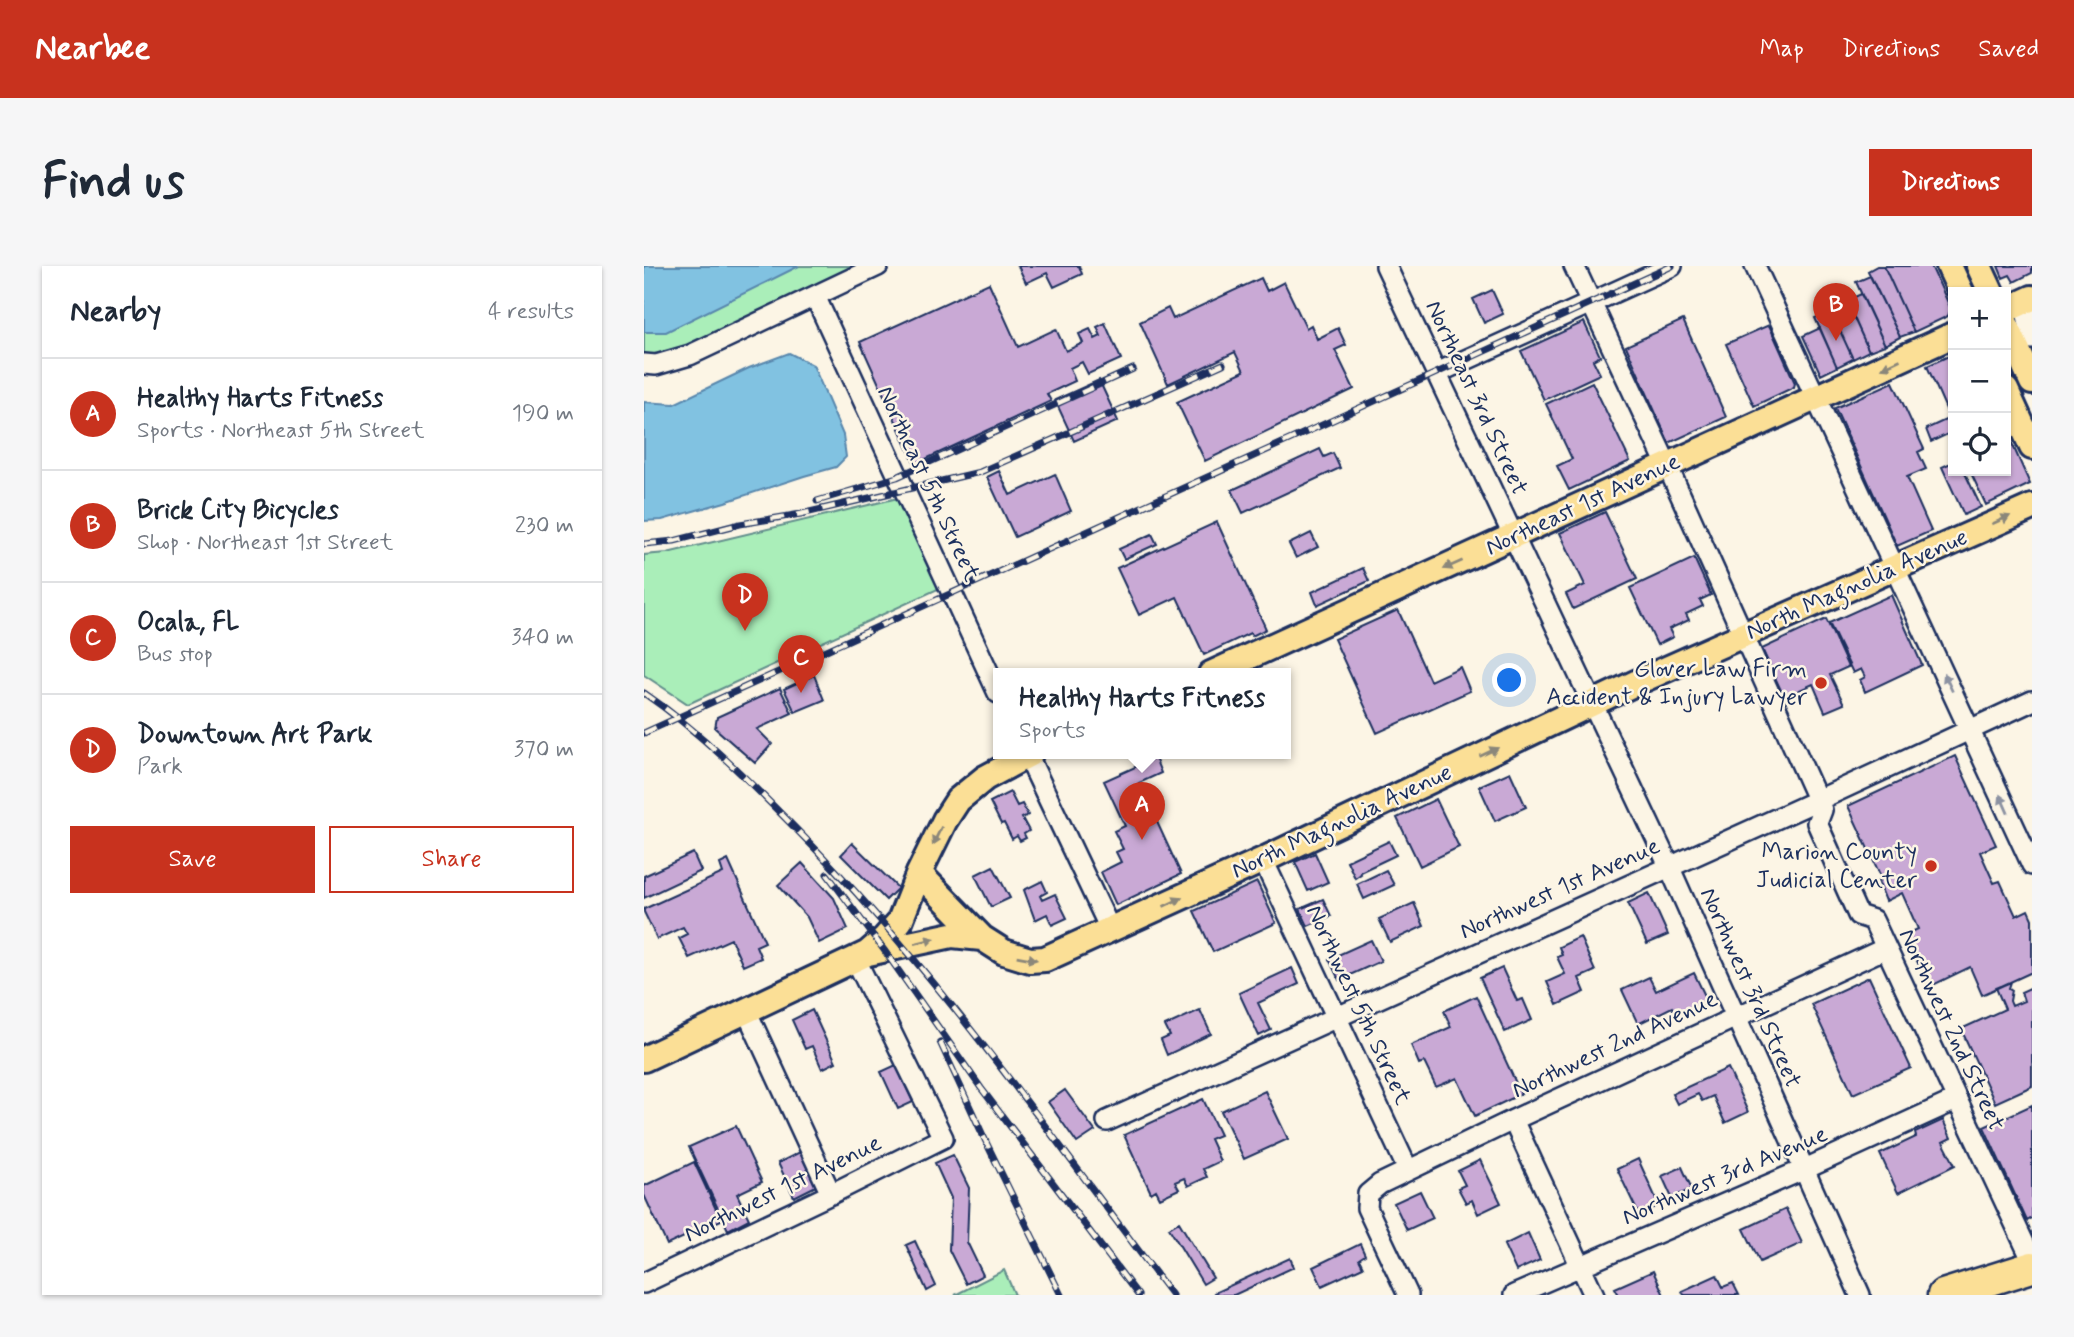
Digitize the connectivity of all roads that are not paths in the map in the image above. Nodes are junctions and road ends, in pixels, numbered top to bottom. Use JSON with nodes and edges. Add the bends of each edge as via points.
{"nodes":[{"id":1,"x":878,"y":266,"type":"edge"},
{"id":2,"x":1386,"y":266,"type":"edge"},
{"id":3,"x":1574,"y":266,"type":"edge"},
{"id":4,"x":1672,"y":266,"type":"edge"},
{"id":5,"x":1755,"y":266,"type":"edge"},
{"id":6,"x":1949,"y":266,"type":"edge"},
{"id":7,"x":1979,"y":266,"type":"edge"},
{"id":8,"x":1959,"y":287,"type":"edge"},
{"id":9,"x":1989,"y":287,"type":"edge"},
{"id":10,"x":815,"y":296,"type":"junction"},
{"id":11,"x":2032,"y":298,"type":"edge"},
{"id":12,"x":1590,"y":303,"type":"junction"},
{"id":13,"x":2011,"y":308,"type":"edge"},
{"id":14,"x":2011,"y":335,"type":"edge"},
{"id":15,"x":1948,"y":337,"type":"edge"},
{"id":16,"x":2032,"y":339,"type":"edge"},
{"id":17,"x":644,"y":364,"type":"edge"},
{"id":18,"x":1437,"y":373,"type":"junction"},
{"id":19,"x":2032,"y":382,"type":"edge"},
{"id":20,"x":1816,"y":399,"type":"junction"},
{"id":21,"x":2011,"y":401,"type":"edge"},
{"id":22,"x":2032,"y":447,"type":"edge"},
{"id":23,"x":1667,"y":466,"type":"junction"},
{"id":24,"x":2032,"y":507,"type":"edge"},
{"id":25,"x":1515,"y":537,"type":"junction"},
{"id":26,"x":1894,"y":567,"type":"junction"},
{"id":27,"x":1744,"y":636,"type":"junction"},
{"id":28,"x":1224,"y":668,"type":"edge"},
{"id":29,"x":993,"y":680,"type":"edge"},
{"id":30,"x":2032,"y":701,"type":"edge"},
{"id":31,"x":1593,"y":703,"type":"junction"},
{"id":32,"x":1971,"y":730,"type":"junction"},
{"id":33,"x":1021,"y":759,"type":"edge"},
{"id":34,"x":1030,"y":759,"type":"edge"},
{"id":35,"x":1817,"y":799,"type":"junction"},
{"id":36,"x":1263,"y":860,"type":"junction"},
{"id":37,"x":2032,"y":865,"type":"edge"},
{"id":38,"x":1669,"y":866,"type":"junction"},
{"id":39,"x":919,"y":873,"type":"junction"},
{"id":40,"x":1111,"y":931,"type":"junction"},
{"id":41,"x":982,"y":938,"type":"junction"},
{"id":42,"x":1886,"y":948,"type":"junction"},
{"id":43,"x":862,"y":956,"type":"junction"},
{"id":44,"x":746,"y":1010,"type":"junction"},
{"id":45,"x":1338,"y":1017,"type":"junction"},
{"id":46,"x":1735,"y":1017,"type":"junction"},
{"id":47,"x":644,"y":1059,"type":"edge"},
{"id":48,"x":1956,"y":1100,"type":"junction"},
{"id":49,"x":1513,"y":1119,"type":"junction"},
{"id":50,"x":1107,"y":1121,"type":"dead end"},
{"id":51,"x":1805,"y":1169,"type":"junction"},
{"id":52,"x":1408,"y":1170,"type":"junction"},
{"id":53,"x":831,"y":1194,"type":"junction"},
{"id":54,"x":2032,"y":1260,"type":"edge"},
{"id":55,"x":1581,"y":1265,"type":"junction"},
{"id":56,"x":2032,"y":1268,"type":"edge"},
{"id":57,"x":644,"y":1283,"type":"edge"},
{"id":58,"x":1408,"y":1295,"type":"edge"},
{"id":59,"x":1514,"y":1295,"type":"edge"},
{"id":60,"x":1594,"y":1295,"type":"edge"},
{"id":61,"x":1859,"y":1295,"type":"edge"},
{"id":62,"x":1943,"y":1295,"type":"edge"},
{"id":63,"x":1987,"y":1295,"type":"edge"}],
"edges":[{"from":1,"to":10,"type":"street"},
{"from":2,"to":18,"type":"street","name":"Northeast 3rd Street"},
{"from":3,"to":12,"type":"street","name":"Northwest 2nd Street"},
{"from":4,"to":12,"type":"street"},
{"from":5,"to":20,"type":"street"},
{"from":6,"to":8,"type":"main road"},
{"from":7,"to":9,"type":"main road"},
{"from":10,"to":17,"type":"street","via":[[690,355]]},
{"from":10,"to":29,"type":"street","name":"Northeast 5th Street"},
{"from":11,"to":13,"type":"main road"},
{"from":11,"to":16,"type":"street","via":[[2027,315]]},
{"from":12,"to":18,"type":"street"},
{"from":12,"to":23,"type":"street","name":"Northwest 2nd Street"},
{"from":14,"to":19,"type":"main road"},
{"from":15,"to":20,"type":"main road","name":"Northeast 1st Avenue","one_way":true},
{"from":18,"to":25,"type":"street","name":"Northeast 3rd Street"},
{"from":20,"to":23,"type":"main road","name":"Northeast 1st Avenue"},
{"from":20,"to":26,"type":"street"},
{"from":21,"to":22,"type":"main road"},
{"from":23,"to":25,"type":"main road","name":"Northeast 1st Avenue"},
{"from":23,"to":27,"type":"street","name":"Northwest 2nd Street"},
{"from":26,"to":24,"type":"main road","name":"North Magnolia Avenue","one_way":true},
{"from":25,"to":28,"type":"main road","name":"Northeast 1st Avenue","one_way":true},
{"from":25,"to":31,"type":"street","name":"Northeast 3rd Street"},
{"from":26,"to":27,"type":"main road","name":"North Magnolia Avenue"},
{"from":32,"to":26,"type":"street","one_way":true},
{"from":27,"to":31,"type":"main road","name":"North Magnolia Avenue"},
{"from":27,"to":35,"type":"street","name":"Northwest 2nd Street"},
{"from":30,"to":32,"type":"street","name":"Northwest 1st Avenue"},
{"from":36,"to":31,"type":"main road","name":"North Magnolia Avenue","one_way":true},
{"from":31,"to":38,"type":"street","name":"Northwest 3rd Street"},
{"from":32,"to":35,"type":"street","name":"Northwest 1st Avenue"},
{"from":37,"to":32,"type":"street","one_way":true},
{"from":33,"to":39,"type":"main road","one_way":true,"via":[[985,778],[958,800]]},
{"from":34,"to":40,"type":"street"},
{"from":35,"to":38,"type":"street","name":"Northwest 1st Avenue"},
{"from":35,"to":42,"type":"street","name":"Northwest 2nd Street","via":[[1822,810],[1817,823],[1858,915],[1873,920]]},
{"from":40,"to":36,"type":"main road","name":"North Magnolia Avenue","one_way":true},
{"from":36,"to":45,"type":"street","name":"Northwest 5th Street"},
{"from":38,"to":45,"type":"street","name":"Northwest 1st Avenue"},
{"from":38,"to":46,"type":"street","name":"Northwest 3rd Street"},
{"from":39,"to":41,"type":"main road"},
{"from":39,"to":43,"type":"main road","via":[[900,921]]},
{"from":41,"to":40,"type":"main road","name":"North Magnolia Avenue","one_way":true,"via":[[1004,952],[1030,960],[1045,959]]},
{"from":43,"to":41,"type":"main road","name":"North Magnolia Avenue","one_way":true,"via":[[952,935]]},
{"from":42,"to":46,"type":"street","name":"Northwest 2nd Avenue"},
{"from":42,"to":48,"type":"street","name":"Northwest 2nd Street"},
{"from":43,"to":44,"type":"main road","name":"North Magnolia Avenue"},
{"from":43,"to":53,"type":"street","name":"Northwest 1st Avenue","via":[[943,1138]]},
{"from":44,"to":47,"type":"main road","name":"North Magnolia Avenue"},
{"from":44,"to":53,"type":"street"},
{"from":45,"to":50,"type":"street","name":"Northwest 1st Avenue"},
{"from":45,"to":52,"type":"street","name":"Northwest 5th Street"},
{"from":46,"to":49,"type":"street","name":"Northwest 2nd Avenue"},
{"from":46,"to":51,"type":"street","name":"Northwest 3rd Street"},
{"from":48,"to":51,"type":"street","name":"Northwest 3rd Avenue"},
{"from":48,"to":54,"type":"street","name":"Northwest 2nd Street"},
{"from":49,"to":52,"type":"street","name":"Northwest 2nd Avenue"},
{"from":49,"to":55,"type":"street"},
{"from":51,"to":55,"type":"street","name":"Northwest 3rd Avenue"},
{"from":51,"to":61,"type":"street","name":"Northwest 3rd Street"},
{"from":52,"to":58,"type":"street","name":"Northwest 2nd Avenue","via":[[1368,1194],[1367,1208]]},
{"from":53,"to":57,"type":"street","name":"Northwest 1st Avenue"},
{"from":55,"to":59,"type":"street","name":"Northwest 3rd Avenue"},
{"from":55,"to":60,"type":"street"},
{"from":56,"to":62,"type":"highway"},
{"from":56,"to":63,"type":"highway"}]}
